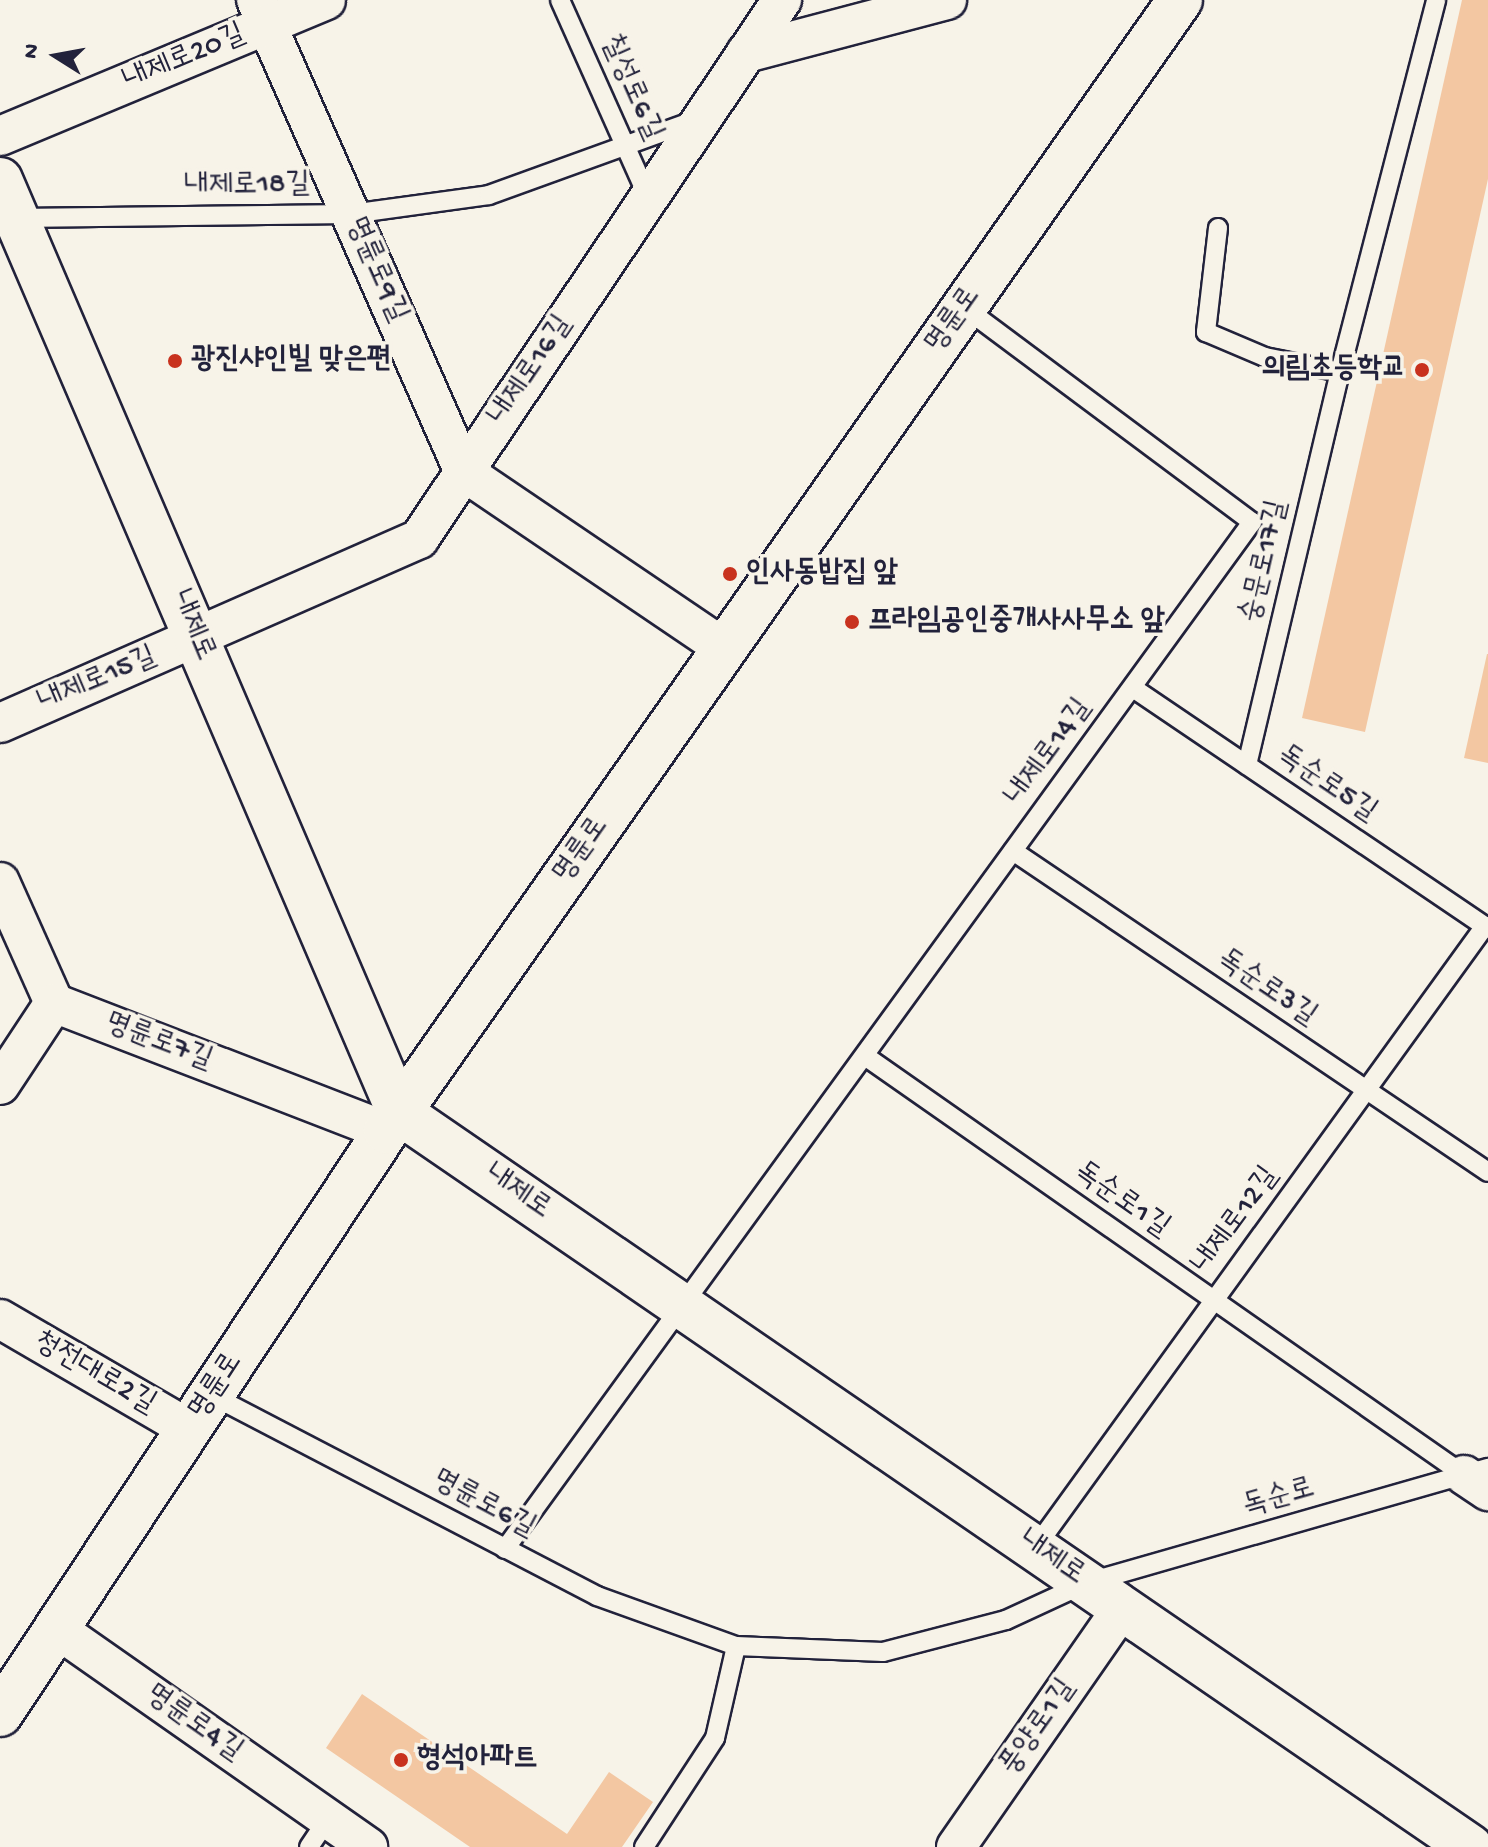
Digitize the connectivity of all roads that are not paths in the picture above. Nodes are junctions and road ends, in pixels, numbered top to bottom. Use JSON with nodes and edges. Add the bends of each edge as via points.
{"nodes":[{"id":1,"x":326,"y":0,"type":"edge"},
{"id":2,"x":560,"y":0,"type":"edge"},
{"id":3,"x":782,"y":0,"type":"edge"},
{"id":4,"x":947,"y":0,"type":"edge"},
{"id":5,"x":1180,"y":0,"type":"edge"},
{"id":6,"x":1436,"y":0,"type":"edge"},
{"id":7,"x":261,"y":12,"type":"edge"},
{"id":8,"x":746,"y":53,"type":"junction"},
{"id":9,"x":703,"y":117,"type":"junction"},
{"id":10,"x":0,"y":136,"type":"edge"},
{"id":11,"x":625,"y":146,"type":"junction"},
{"id":12,"x":649,"y":199,"type":"junction"},
{"id":13,"x":5,"y":204,"type":"edge"},
{"id":14,"x":351,"y":214,"type":"junction"},
{"id":15,"x":1218,"y":228,"type":"dead end"},
{"id":16,"x":964,"y":307,"type":"junction"},
{"id":17,"x":1340,"y":372,"type":"junction"},
{"id":18,"x":464,"y":472,"type":"junction"},
{"id":19,"x":196,"y":638,"type":"junction"},
{"id":20,"x":724,"y":648,"type":"junction"},
{"id":21,"x":1133,"y":688,"type":"junction"},
{"id":22,"x":0,"y":723,"type":"edge"},
{"id":23,"x":1247,"y":765,"type":"junction"},
{"id":24,"x":1013,"y":851,"type":"junction"},
{"id":25,"x":0,"y":882,"type":"edge"},
{"id":26,"x":1486,"y":927,"type":"edge"},
{"id":27,"x":54,"y":1003,"type":"junction"},
{"id":28,"x":865,"y":1056,"type":"junction"},
{"id":29,"x":0,"y":1085,"type":"edge"},
{"id":30,"x":1366,"y":1090,"type":"junction"},
{"id":31,"x":392,"y":1121,"type":"junction"},
{"id":32,"x":1488,"y":1172,"type":"edge"},
{"id":33,"x":1214,"y":1300,"type":"junction"},
{"id":34,"x":682,"y":1307,"type":"junction"},
{"id":35,"x":0,"y":1319,"type":"edge"},
{"id":36,"x":200,"y":1412,"type":"junction"},
{"id":37,"x":1480,"y":1478,"type":"edge"},
{"id":38,"x":1035,"y":1548,"type":"junction"},
{"id":39,"x":505,"y":1549,"type":"junction"},
{"id":40,"x":1086,"y":1583,"type":"junction"},
{"id":41,"x":1122,"y":1608,"type":"junction"},
{"id":42,"x":57,"y":1629,"type":"junction"},
{"id":43,"x":736,"y":1646,"type":"junction"},
{"id":44,"x":0,"y":1714,"type":"edge"},
{"id":45,"x":319,"y":1833,"type":"edge"},
{"id":46,"x":654,"y":1844,"type":"edge"},
{"id":47,"x":368,"y":1847,"type":"edge"},
{"id":48,"x":956,"y":1847,"type":"edge"},
{"id":49,"x":1470,"y":1847,"type":"edge"}],
"edges":[{"from":1,"to":7,"type":"street","name":"내제로20길"},
{"from":2,"to":11,"type":"lane","name":"칠성로6길"},
{"from":3,"to":8,"type":"street","name":"내제로16길"},
{"from":4,"to":8,"type":"street"},
{"from":5,"to":16,"type":"street","name":"명륜로"},
{"from":6,"to":17,"type":"lane","name":"숭문로17길"},
{"from":7,"to":10,"type":"street","name":"내제로20길"},
{"from":7,"to":14,"type":"street","name":"명륜로9길"},
{"from":8,"to":9,"type":"street","name":"내제로16길"},
{"from":9,"to":11,"type":"lane","name":"내제로18길"},
{"from":9,"to":12,"type":"street","name":"내제로16길"},
{"from":11,"to":12,"type":"lane","name":"칠성로6길"},
{"from":11,"to":14,"type":"lane","name":"내제로18길","via":[[489,195]]},
{"from":12,"to":18,"type":"street","name":"내제로16길"},
{"from":13,"to":14,"type":"lane","name":"내제로18길"},
{"from":13,"to":19,"type":"street","name":"내제로"},
{"from":14,"to":18,"type":"street","name":"명륜로9길"},
{"from":15,"to":17,"type":"lane","via":[[1206,332],[1265,357]]},
{"from":16,"to":20,"type":"street","name":"명륜로"},
{"from":16,"to":21,"type":"lane","name":"내제로14길","via":[[1252,522]]},
{"from":17,"to":23,"type":"lane","name":"숭문로17길"},
{"from":18,"to":19,"type":"street","name":"내제로16길","via":[[419,539]]},
{"from":18,"to":20,"type":"street"},
{"from":19,"to":22,"type":"street","name":"내제로15길"},
{"from":19,"to":31,"type":"street","name":"내제로"},
{"from":20,"to":31,"type":"street","name":"명륜로"},
{"from":21,"to":23,"type":"lane","name":"독순로5길"},
{"from":21,"to":24,"type":"lane","name":"내제로14길"},
{"from":23,"to":26,"type":"lane","name":"독순로5길"},
{"from":24,"to":28,"type":"lane","name":"내제로14길"},
{"from":24,"to":30,"type":"lane","name":"독순로3길"},
{"from":25,"to":27,"type":"street"},
{"from":26,"to":30,"type":"lane","name":"내제로12길"},
{"from":27,"to":29,"type":"street"},
{"from":27,"to":31,"type":"street","name":"명륜로7길"},
{"from":28,"to":33,"type":"lane","name":"독순로1길"},
{"from":28,"to":34,"type":"lane","name":"내제로14길"},
{"from":30,"to":32,"type":"lane","name":"독순로3길"},
{"from":30,"to":33,"type":"lane","name":"내제로12길"},
{"from":31,"to":34,"type":"street","name":"내제로"},
{"from":31,"to":36,"type":"street","name":"명륜로"},
{"from":33,"to":37,"type":"lane","name":"독순로1길"},
{"from":33,"to":38,"type":"lane","name":"내제로12길"},
{"from":34,"to":38,"type":"street","name":"내제로"},
{"from":34,"to":39,"type":"lane","name":"내제로14길"},
{"from":35,"to":36,"type":"street","name":"청전대로2길"},
{"from":36,"to":39,"type":"lane","name":"명륜로6길"},
{"from":36,"to":42,"type":"street","name":"명륜로"},
{"from":37,"to":40,"type":"lane","name":"독순로"},
{"from":38,"to":40,"type":"street","name":"내제로"},
{"from":39,"to":43,"type":"lane","name":"명륜로6길","via":[[597,1596]]},
{"from":40,"to":41,"type":"street","name":"내제로"},
{"from":40,"to":43,"type":"lane","name":"명륜로6길","via":[[1006,1620],[883,1652]]},
{"from":41,"to":48,"type":"street","name":"풍양로1길"},
{"from":41,"to":49,"type":"street","name":"내제로"},
{"from":42,"to":44,"type":"street","name":"명륜로"},
{"from":42,"to":45,"type":"street","name":"명륜로4길"},
{"from":43,"to":46,"type":"lane","via":[[715,1738]]},
{"from":45,"to":47,"type":"street","name":"명륜로4길"}]}
